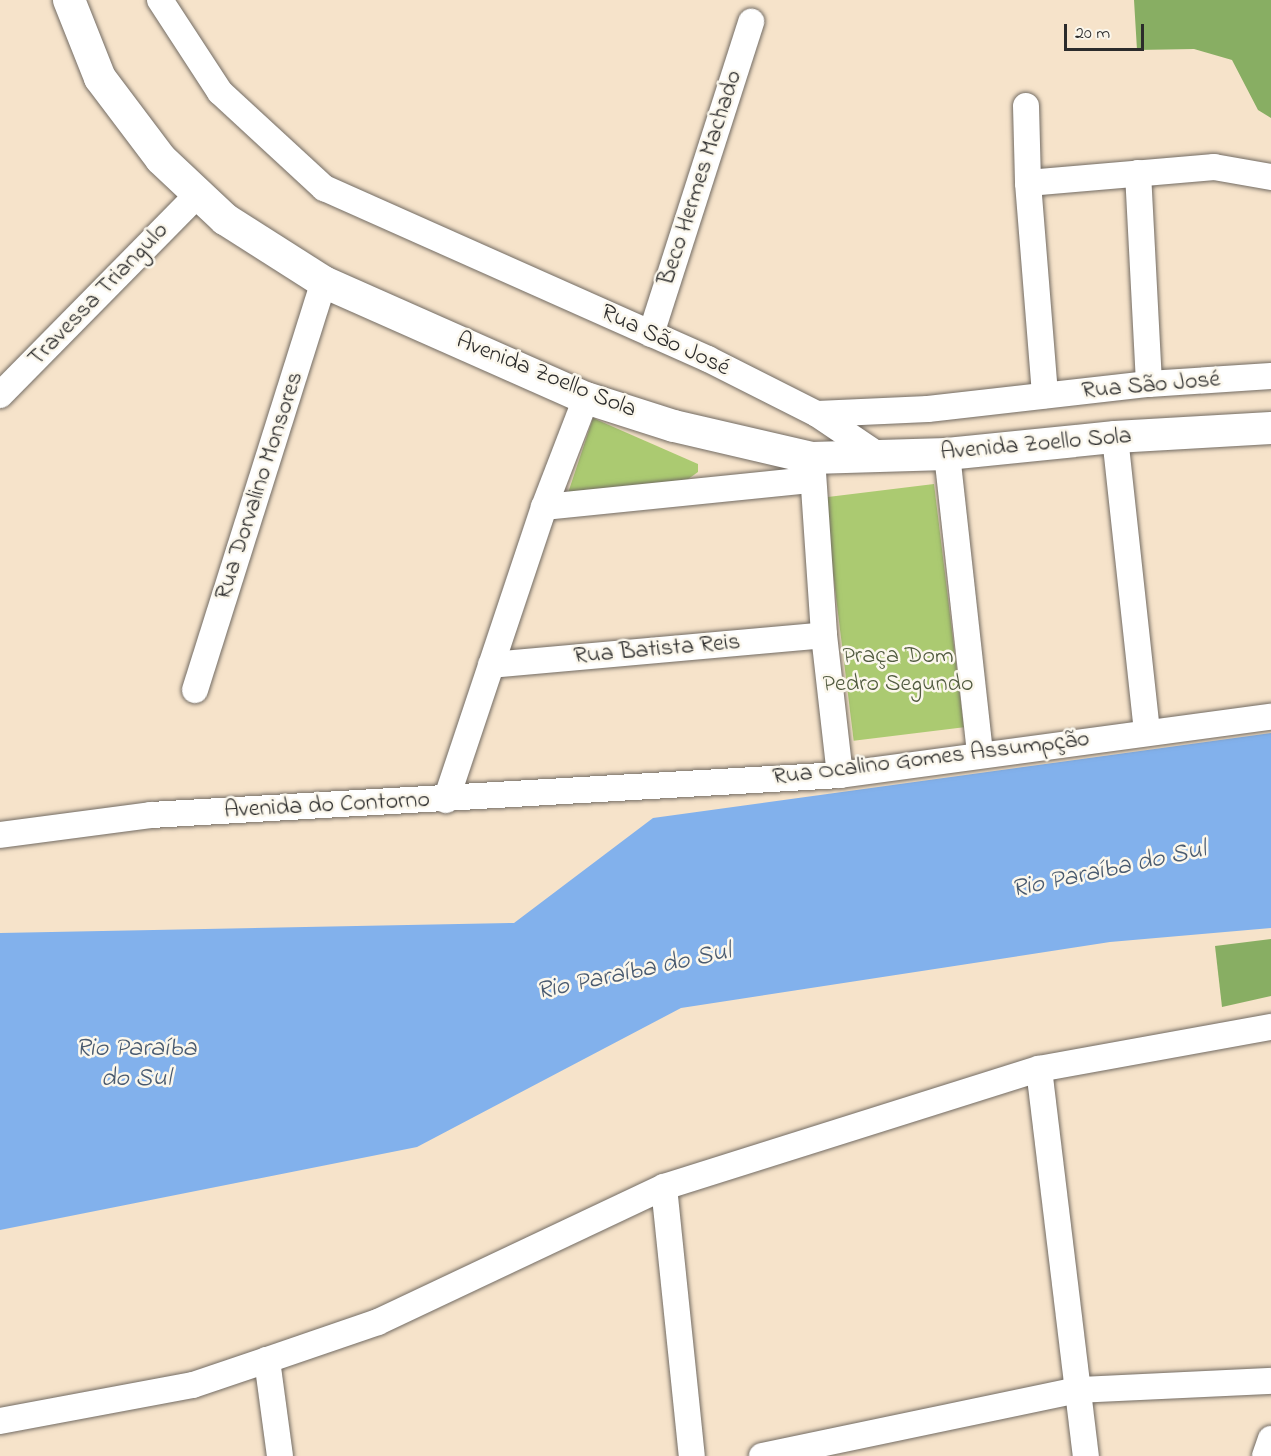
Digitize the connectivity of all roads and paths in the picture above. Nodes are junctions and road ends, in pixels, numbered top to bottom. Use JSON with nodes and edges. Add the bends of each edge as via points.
{"nodes":[{"id":1,"x":69,"y":0,"type":"edge"},
{"id":2,"x":160,"y":0,"type":"edge"},
{"id":3,"x":751,"y":22,"type":"dead end"},
{"id":4,"x":1026,"y":106,"type":"dead end"},
{"id":5,"x":1138,"y":173,"type":"junction"},
{"id":6,"x":1271,"y":177,"type":"edge"},
{"id":7,"x":1028,"y":183,"type":"junction"},
{"id":8,"x":198,"y":194,"type":"junction"},
{"id":9,"x":324,"y":282,"type":"junction"},
{"id":10,"x":651,"y":334,"type":"junction"},
{"id":11,"x":1271,"y":376,"type":"edge"},
{"id":12,"x":1149,"y":384,"type":"junction"},
{"id":13,"x":0,"y":395,"type":"edge"},
{"id":14,"x":1045,"y":395,"type":"junction"},
{"id":15,"x":586,"y":398,"type":"junction"},
{"id":16,"x":818,"y":414,"type":"junction"},
{"id":17,"x":1271,"y":428,"type":"edge"},
{"id":18,"x":1115,"y":437,"type":"junction"},
{"id":19,"x":947,"y":454,"type":"junction"},
{"id":20,"x":881,"y":457,"type":"junction"},
{"id":21,"x":812,"y":469,"type":"junction"},
{"id":22,"x":544,"y":507,"type":"junction"},
{"id":23,"x":824,"y":634,"type":"junction"},
{"id":24,"x":491,"y":664,"type":"junction"},
{"id":25,"x":195,"y":690,"type":"dead end"},
{"id":26,"x":1271,"y":717,"type":"edge"},
{"id":27,"x":1147,"y":731,"type":"junction"},
{"id":28,"x":980,"y":754,"type":"junction"},
{"id":29,"x":840,"y":775,"type":"junction"},
{"id":30,"x":446,"y":800,"type":"junction"},
{"id":31,"x":0,"y":835,"type":"edge"},
{"id":32,"x":1271,"y":1028,"type":"edge"},
{"id":33,"x":1038,"y":1069,"type":"junction"},
{"id":34,"x":664,"y":1187,"type":"junction"},
{"id":35,"x":267,"y":1360,"type":"junction"},
{"id":36,"x":1271,"y":1382,"type":"edge"},
{"id":37,"x":1078,"y":1390,"type":"junction"},
{"id":38,"x":0,"y":1421,"type":"edge"},
{"id":39,"x":1271,"y":1438,"type":"edge"},
{"id":40,"x":280,"y":1456,"type":"edge"},
{"id":41,"x":692,"y":1456,"type":"edge"},
{"id":42,"x":762,"y":1456,"type":"edge"},
{"id":43,"x":1086,"y":1456,"type":"edge"},
{"id":44,"x":1265,"y":1456,"type":"edge"}],
"edges":[{"from":1,"to":8,"type":"main road","name":"Avenida Zoello Sola","via":[[100,78],[161,159]]},
{"from":2,"to":10,"type":"street","name":"Rua São José","via":[[220,92],[324,188]]},
{"from":3,"to":10,"type":"street","name":"Beco Hermes Machado"},
{"from":4,"to":7,"type":"street"},
{"from":5,"to":6,"type":"street","via":[[1214,166]]},
{"from":5,"to":7,"type":"street"},
{"from":5,"to":12,"type":"street"},
{"from":7,"to":14,"type":"street"},
{"from":8,"to":9,"type":"main road","name":"Avenida Zoello Sola","via":[[225,219]]},
{"from":8,"to":13,"type":"street","name":"Travessa Triangulo"},
{"from":9,"to":15,"type":"main road","name":"Avenida Zoello Sola"},
{"from":9,"to":25,"type":"street","name":"Rua Dorvalino Monsores"},
{"from":10,"to":16,"type":"street","name":"Rua São José"},
{"from":11,"to":12,"type":"street","name":"Rua São José"},
{"from":12,"to":14,"type":"street","name":"Rua São José"},
{"from":14,"to":16,"type":"street","name":"Rua São José","via":[[928,409]]},
{"from":15,"to":21,"type":"main road","name":"Avenida Zoello Sola"},
{"from":15,"to":22,"type":"street","name":"Avenida do Contorno"},
{"from":16,"to":20,"type":"street"},
{"from":17,"to":18,"type":"main road","name":"Avenida Zoello Sola"},
{"from":18,"to":19,"type":"main road","name":"Avenida Zoello Sola"},
{"from":18,"to":27,"type":"street"},
{"from":19,"to":20,"type":"main road","name":"Avenida Zoello Sola"},
{"from":19,"to":28,"type":"street"},
{"from":20,"to":21,"type":"main road","name":"Avenida Zoello Sola"},
{"from":21,"to":22,"type":"street"},
{"from":21,"to":23,"type":"street"},
{"from":22,"to":24,"type":"street","name":"Avenida do Contorno"},
{"from":23,"to":24,"type":"street","name":"Rua Batista Reis"},
{"from":23,"to":29,"type":"street"},
{"from":24,"to":30,"type":"street","name":"Avenida do Contorno"},
{"from":26,"to":27,"type":"street","name":"Rua Ocalino Gomes Assumpção"},
{"from":27,"to":28,"type":"street","name":"Rua Ocalino Gomes Assumpção"},
{"from":28,"to":29,"type":"street","name":"Rua Ocalino Gomes Assumpção"},
{"from":29,"to":30,"type":"street","name":"Rua Ocalino Gomes Assumpção"},
{"from":30,"to":31,"type":"street","name":"Avenida do Contorno","via":[[151,815]]},
{"from":32,"to":33,"type":"street"},
{"from":33,"to":34,"type":"street"},
{"from":33,"to":37,"type":"street"},
{"from":34,"to":35,"type":"street","via":[[378,1322]]},
{"from":34,"to":41,"type":"street"},
{"from":35,"to":38,"type":"street","via":[[193,1385]]},
{"from":35,"to":40,"type":"street"},
{"from":36,"to":37,"type":"street"},
{"from":37,"to":42,"type":"street"},
{"from":37,"to":43,"type":"street"},
{"from":39,"to":44,"type":"street"}]}
